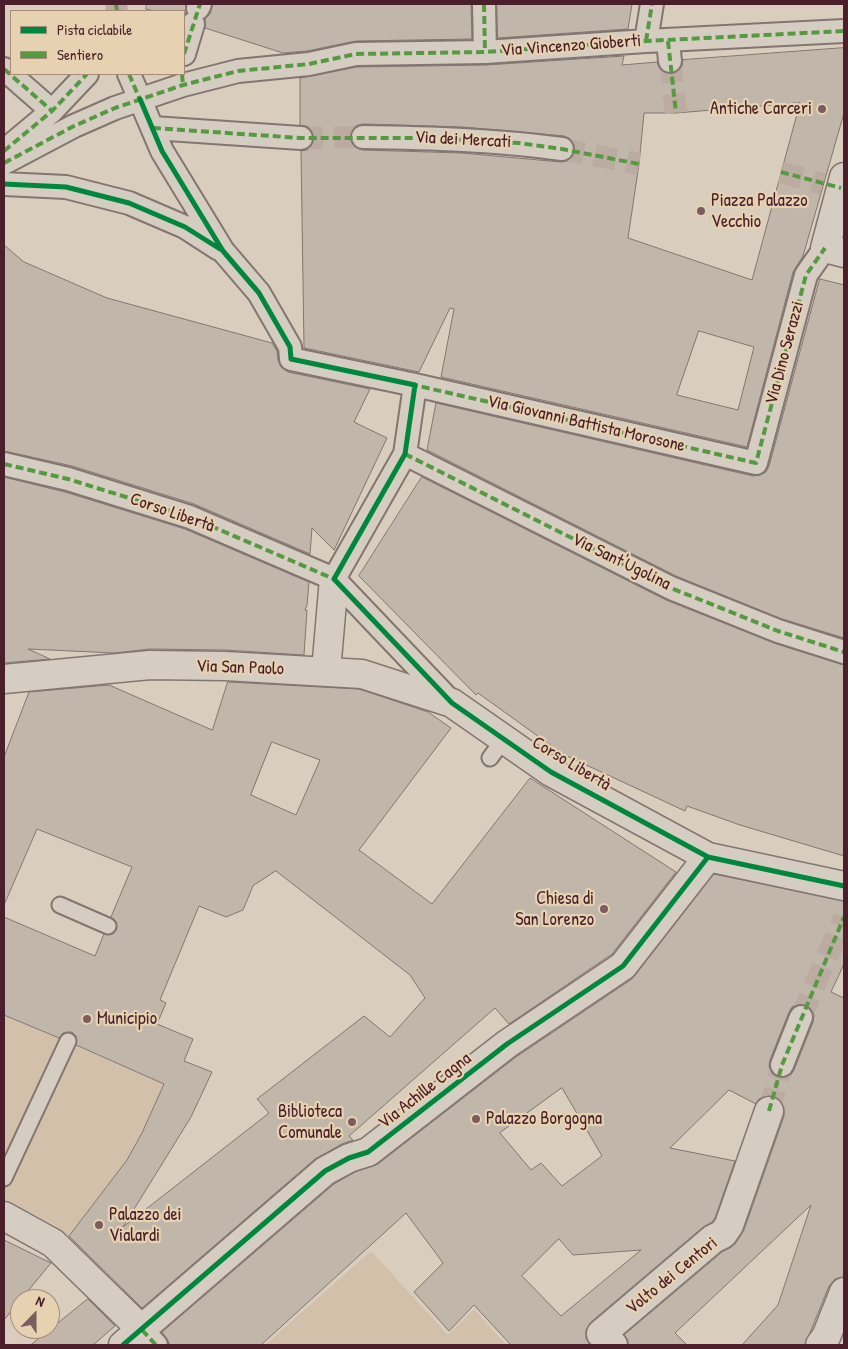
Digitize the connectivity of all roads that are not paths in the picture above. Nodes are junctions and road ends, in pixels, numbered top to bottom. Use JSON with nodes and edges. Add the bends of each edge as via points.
{"nodes":[{"id":1,"x":484,"y":4,"type":"edge"},
{"id":2,"x":652,"y":4,"type":"edge"},
{"id":3,"x":197,"y":12,"type":"edge"},
{"id":4,"x":844,"y":32,"type":"edge"},
{"id":5,"x":661,"y":47,"type":"junction"},
{"id":6,"x":185,"y":51,"type":"edge"},
{"id":7,"x":485,"y":52,"type":"junction"},
{"id":8,"x":12,"y":75,"type":"edge"},
{"id":9,"x":86,"y":75,"type":"edge"},
{"id":10,"x":129,"y":75,"type":"edge"},
{"id":11,"x":183,"y":79,"type":"edge"},
{"id":12,"x":140,"y":99,"type":"junction"},
{"id":13,"x":52,"y":111,"type":"junction"},
{"id":14,"x":152,"y":128,"type":"junction"},
{"id":15,"x":363,"y":137,"type":"tunnel mouth"},
{"id":16,"x":301,"y":138,"type":"tunnel mouth"},
{"id":17,"x":562,"y":149,"type":"tunnel mouth"},
{"id":18,"x":4,"y":151,"type":"edge"},
{"id":19,"x":4,"y":163,"type":"edge"},
{"id":20,"x":836,"y":183,"type":"edge"},
{"id":21,"x":4,"y":184,"type":"edge"},
{"id":22,"x":223,"y":251,"type":"junction"},
{"id":23,"x":834,"y":251,"type":"edge"},
{"id":24,"x":415,"y":385,"type":"junction"},
{"id":25,"x":405,"y":454,"type":"junction"},
{"id":26,"x":756,"y":463,"type":"joint"},
{"id":27,"x":4,"y":464,"type":"edge"},
{"id":28,"x":334,"y":579,"type":"junction"},
{"id":29,"x":844,"y":652,"type":"edge"},
{"id":30,"x":326,"y":672,"type":"junction"},
{"id":31,"x":14,"y":678,"type":"edge"},
{"id":32,"x":452,"y":703,"type":"junction"},
{"id":33,"x":708,"y":857,"type":"junction"},
{"id":34,"x":844,"y":886,"type":"edge"},
{"id":35,"x":60,"y":905,"type":"dead end"},
{"id":36,"x":108,"y":926,"type":"dead end"},
{"id":37,"x":801,"y":1017,"type":"tunnel mouth"},
{"id":38,"x":68,"y":1041,"type":"dead end"},
{"id":39,"x":782,"y":1065,"type":"tunnel mouth"},
{"id":40,"x":769,"y":1111,"type":"tunnel mouth"},
{"id":41,"x":4,"y":1178,"type":"edge"},
{"id":42,"x":4,"y":1216,"type":"edge"},
{"id":43,"x":844,"y":1292,"type":"edge"},
{"id":44,"x":140,"y":1340,"type":"edge"},
{"id":45,"x":613,"y":1345,"type":"edge"},
{"id":46,"x":820,"y":1345,"type":"edge"}],
"edges":[{"from":1,"to":7,"type":"street"},
{"from":2,"to":5,"type":"street"},
{"from":3,"to":6,"type":"street"},
{"from":4,"to":5,"type":"street","name":"Via Vincenzo Gioberti"},
{"from":5,"to":7,"type":"street","name":"Via Vincenzo Gioberti"},
{"from":7,"to":11,"type":"street","name":"Via Vincenzo Gioberti","via":[[356,54],[309,64]]},
{"from":8,"to":13,"type":"street"},
{"from":9,"to":13,"type":"street"},
{"from":10,"to":12,"type":"street"},
{"from":11,"to":12,"type":"street","name":"Via Vincenzo Gioberti"},
{"from":12,"to":14,"type":"street"},
{"from":12,"to":19,"type":"street","name":"Via Vincenzo Gioberti","via":[[74,126]]},
{"from":13,"to":18,"type":"street"},
{"from":14,"to":16,"type":"street"},
{"from":14,"to":22,"type":"street","via":[[162,151]]},
{"from":15,"to":17,"type":"street","name":"Via dei Mercati","via":[[509,142]]},
{"from":20,"to":23,"type":"street"},
{"from":21,"to":22,"type":"street","via":[[66,187],[129,203],[185,227]]},
{"from":22,"to":24,"type":"street","name":"Via Giovanni Battista Morosone","via":[[259,293],[290,347],[290,359]]},
{"from":23,"to":26,"type":"street","name":"Via Dino Serazzi","via":[[806,275]]},
{"from":24,"to":25,"type":"street"},
{"from":24,"to":26,"type":"street","name":"Via Giovanni Battista Morosone"},
{"from":25,"to":28,"type":"street"},
{"from":25,"to":29,"type":"street","name":"Via Sant'Ugolina","via":[[671,588],[778,631]]},
{"from":27,"to":28,"type":"street","name":"Corso Libertà","via":[[68,479],[190,517]]},
{"from":28,"to":30,"type":"street"},
{"from":28,"to":32,"type":"street","name":"Corso Libertà"},
{"from":30,"to":31,"type":"street","name":"Via San Paolo","via":[[150,665]]},
{"from":30,"to":32,"type":"street","name":"Via San Paolo","via":[[362,674]]},
{"from":32,"to":33,"type":"street","name":"Corso Libertà","via":[[497,749],[551,772]]},
{"from":33,"to":34,"type":"street","name":"Corso Libertà"},
{"from":33,"to":44,"type":"street","name":"Via Achille Cagna","via":[[624,966],[507,1044],[368,1152],[325,1171]]},
{"from":35,"to":36,"type":"lane"},
{"from":37,"to":39,"type":"street"},
{"from":38,"to":41,"type":"lane"},
{"from":40,"to":45,"type":"street","name":"Volto dei Centori","via":[[729,1225],[723,1234],[601,1334]]},
{"from":42,"to":44,"type":"street","via":[[53,1243]]},
{"from":43,"to":46,"type":"street"}]}
